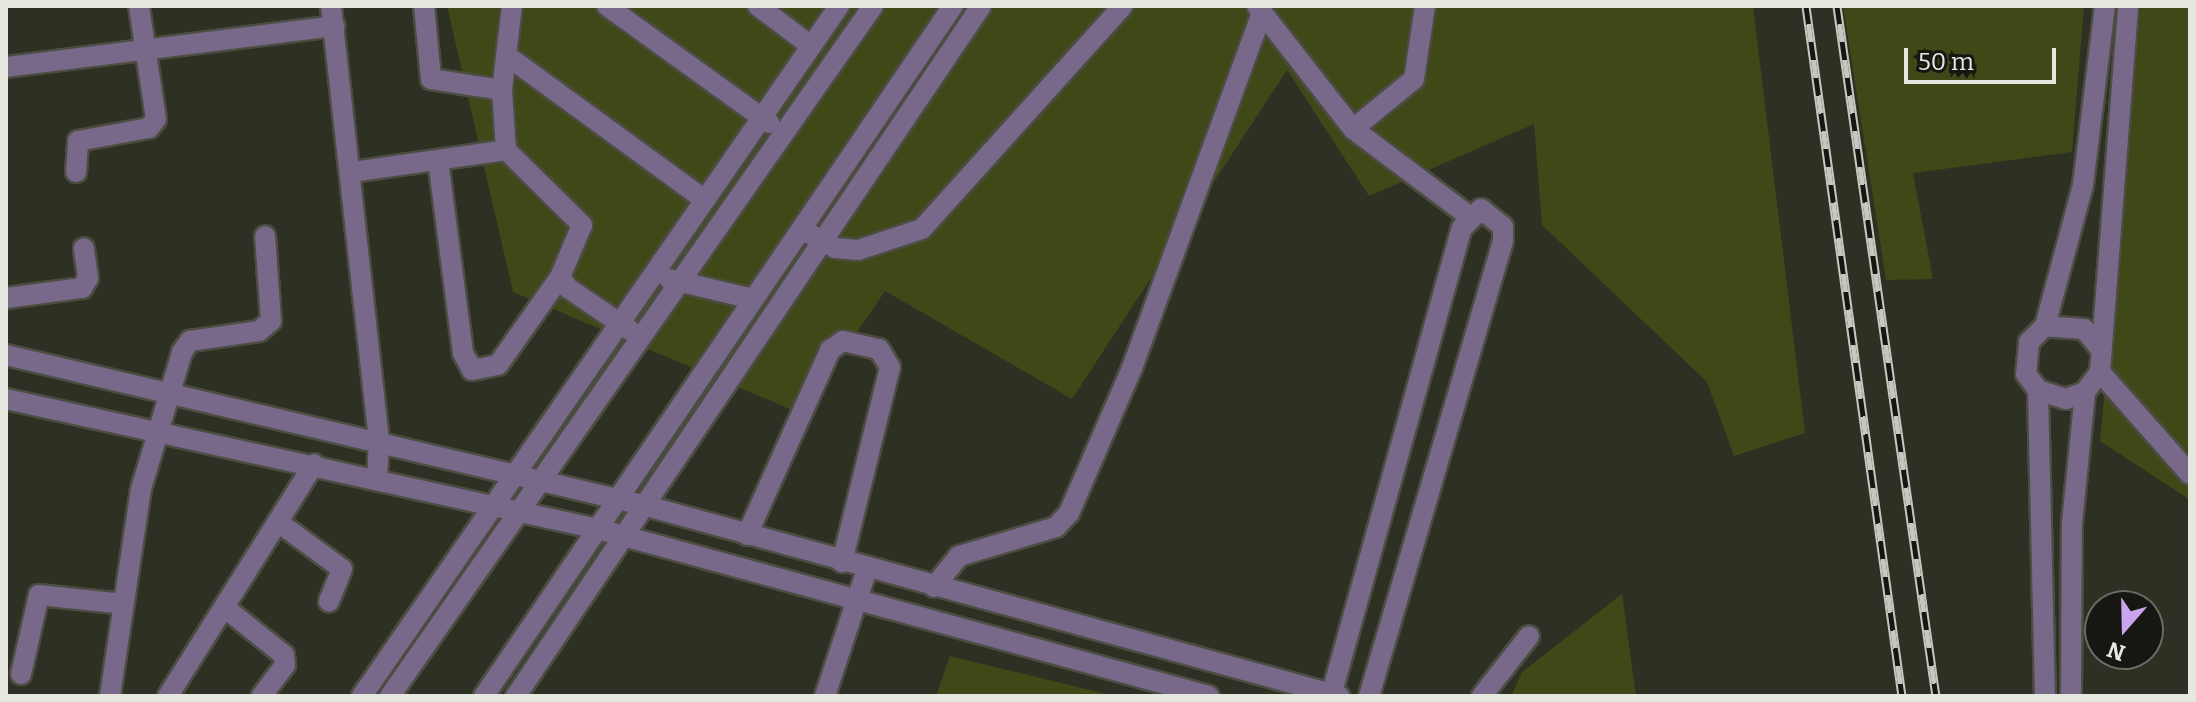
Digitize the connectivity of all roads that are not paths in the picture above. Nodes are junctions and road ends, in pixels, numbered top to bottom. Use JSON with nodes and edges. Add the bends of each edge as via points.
{"nodes":[{"id":1,"x":139,"y":6,"type":"edge"},
{"id":2,"x":424,"y":6,"type":"edge"},
{"id":3,"x":512,"y":6,"type":"edge"},
{"id":4,"x":607,"y":6,"type":"edge"},
{"id":5,"x":758,"y":6,"type":"edge"},
{"id":6,"x":839,"y":6,"type":"edge"},
{"id":7,"x":873,"y":6,"type":"edge"},
{"id":8,"x":953,"y":6,"type":"edge"},
{"id":9,"x":981,"y":6,"type":"edge"},
{"id":10,"x":1123,"y":6,"type":"edge"},
{"id":11,"x":1425,"y":6,"type":"edge"},
{"id":12,"x":2105,"y":6,"type":"edge"},
{"id":13,"x":2128,"y":6,"type":"edge"},
{"id":14,"x":1266,"y":11,"type":"edge"},
{"id":15,"x":332,"y":16,"type":"edge"},
{"id":16,"x":811,"y":46,"type":"junction"},
{"id":17,"x":146,"y":49,"type":"junction"},
{"id":18,"x":506,"y":55,"type":"junction"},
{"id":19,"x":6,"y":67,"type":"edge"},
{"id":20,"x":502,"y":90,"type":"junction"},
{"id":21,"x":760,"y":116,"type":"junction"},
{"id":22,"x":1353,"y":129,"type":"junction"},
{"id":23,"x":782,"y":133,"type":"junction"},
{"id":24,"x":506,"y":150,"type":"junction"},
{"id":25,"x":438,"y":160,"type":"junction"},
{"id":26,"x":76,"y":172,"type":"dead end"},
{"id":27,"x":352,"y":172,"type":"junction"},
{"id":28,"x":705,"y":200,"type":"junction"},
{"id":29,"x":1469,"y":216,"type":"junction"},
{"id":30,"x":802,"y":228,"type":"junction"},
{"id":31,"x":265,"y":236,"type":"dead end"},
{"id":32,"x":821,"y":242,"type":"junction"},
{"id":33,"x":84,"y":248,"type":"dead end"},
{"id":34,"x":656,"y":269,"type":"junction"},
{"id":35,"x":560,"y":277,"type":"junction"},
{"id":36,"x":678,"y":285,"type":"junction"},
{"id":37,"x":6,"y":298,"type":"edge"},
{"id":38,"x":753,"y":299,"type":"junction"},
{"id":39,"x":620,"y":324,"type":"junction"},
{"id":40,"x":2045,"y":326,"type":"junction"},
{"id":41,"x":641,"y":337,"type":"junction"},
{"id":42,"x":2098,"y":346,"type":"junction"},
{"id":43,"x":6,"y":355,"type":"edge"},
{"id":44,"x":2100,"y":372,"type":"junction"},
{"id":45,"x":2038,"y":390,"type":"junction"},
{"id":46,"x":174,"y":391,"type":"junction"},
{"id":47,"x":2085,"y":392,"type":"junction"},
{"id":48,"x":6,"y":399,"type":"edge"},
{"id":49,"x":160,"y":431,"type":"junction"},
{"id":50,"x":379,"y":442,"type":"junction"},
{"id":51,"x":314,"y":464,"type":"junction"},
{"id":52,"x":2190,"y":474,"type":"edge"},
{"id":53,"x":517,"y":475,"type":"junction"},
{"id":54,"x":377,"y":477,"type":"junction"},
{"id":55,"x":540,"y":482,"type":"junction"},
{"id":56,"x":1387,"y":496,"type":"junction"},
{"id":57,"x":618,"y":499,"type":"junction"},
{"id":58,"x":498,"y":504,"type":"junction"},
{"id":59,"x":643,"y":505,"type":"junction"},
{"id":60,"x":1422,"y":506,"type":"junction"},
{"id":61,"x":520,"y":510,"type":"junction"},
{"id":62,"x":278,"y":522,"type":"junction"},
{"id":63,"x":598,"y":529,"type":"junction"},
{"id":64,"x":624,"y":535,"type":"junction"},
{"id":65,"x":747,"y":535,"type":"junction"},
{"id":66,"x":842,"y":562,"type":"junction"},
{"id":67,"x":867,"y":569,"type":"junction"},
{"id":68,"x":934,"y":587,"type":"junction"},
{"id":69,"x":962,"y":594,"type":"junction"},
{"id":70,"x":858,"y":600,"type":"junction"},
{"id":71,"x":329,"y":601,"type":"dead end"},
{"id":72,"x":124,"y":604,"type":"junction"},
{"id":73,"x":224,"y":607,"type":"junction"},
{"id":74,"x":953,"y":625,"type":"junction"},
{"id":75,"x":1529,"y":636,"type":"dead end"},
{"id":76,"x":500,"y":672,"type":"junction"},
{"id":77,"x":21,"y":674,"type":"dead end"},
{"id":78,"x":518,"y":695,"type":"edge"},
{"id":79,"x":1334,"y":695,"type":"edge"},
{"id":80,"x":110,"y":696,"type":"edge"},
{"id":81,"x":168,"y":696,"type":"edge"},
{"id":82,"x":262,"y":696,"type":"edge"},
{"id":83,"x":362,"y":696,"type":"edge"},
{"id":84,"x":390,"y":696,"type":"edge"},
{"id":85,"x":484,"y":696,"type":"edge"},
{"id":86,"x":825,"y":696,"type":"edge"},
{"id":87,"x":1209,"y":696,"type":"edge"},
{"id":88,"x":1369,"y":696,"type":"edge"},
{"id":89,"x":1482,"y":696,"type":"edge"},
{"id":90,"x":2045,"y":696,"type":"edge"},
{"id":91,"x":2071,"y":696,"type":"edge"}],
"edges":[{"from":1,"to":17,"type":"street"},
{"from":2,"to":20,"type":"street","via":[[431,79]]},
{"from":3,"to":18,"type":"street"},
{"from":4,"to":21,"type":"street"},
{"from":5,"to":16,"type":"street"},
{"from":6,"to":16,"type":"street"},
{"from":7,"to":23,"type":"street"},
{"from":8,"to":30,"type":"street"},
{"from":9,"to":32,"type":"street"},
{"from":10,"to":32,"type":"street","via":[[922,229],[858,250]]},
{"from":11,"to":22,"type":"street","via":[[1414,79]]},
{"from":12,"to":40,"type":"street","via":[[2082,194]]},
{"from":13,"to":42,"type":"street"},
{"from":14,"to":22,"type":"street"},
{"from":14,"to":68,"type":"street","via":[[1132,368],[1069,513],[1056,527],[959,556]]},
{"from":15,"to":17,"type":"street"},
{"from":15,"to":27,"type":"street"},
{"from":16,"to":21,"type":"street"},
{"from":17,"to":19,"type":"street"},
{"from":17,"to":26,"type":"street","via":[[154,124],[78,141]]},
{"from":18,"to":20,"type":"street"},
{"from":18,"to":28,"type":"street"},
{"from":20,"to":24,"type":"street"},
{"from":21,"to":23,"type":"street"},
{"from":21,"to":28,"type":"street"},
{"from":22,"to":29,"type":"street"},
{"from":23,"to":36,"type":"street"},
{"from":24,"to":25,"type":"street"},
{"from":24,"to":35,"type":"street","via":[[582,225]]},
{"from":25,"to":27,"type":"street"},
{"from":25,"to":35,"type":"street","via":[[463,353],[472,370],[498,365]]},
{"from":27,"to":50,"type":"street"},
{"from":28,"to":34,"type":"street"},
{"from":29,"to":56,"type":"street"},
{"from":29,"to":60,"type":"street","via":[[1481,209],[1494,214],[1503,241]]},
{"from":30,"to":32,"type":"street"},
{"from":30,"to":38,"type":"street"},
{"from":31,"to":46,"type":"street","via":[[271,321],[259,331],[190,341]]},
{"from":32,"to":59,"type":"street"},
{"from":33,"to":37,"type":"street","via":[[82,288]]},
{"from":34,"to":36,"type":"street"},
{"from":34,"to":39,"type":"street"},
{"from":35,"to":39,"type":"street"},
{"from":36,"to":38,"type":"street"},
{"from":36,"to":41,"type":"street"},
{"from":38,"to":57,"type":"street"},
{"from":39,"to":41,"type":"street"},
{"from":39,"to":53,"type":"street"},
{"from":40,"to":42,"type":"street","via":[[2075,326]]},
{"from":40,"to":45,"type":"street","via":[[2024,355]]},
{"from":41,"to":55,"type":"street"},
{"from":42,"to":44,"type":"street"},
{"from":43,"to":46,"type":"street"},
{"from":44,"to":47,"type":"street"},
{"from":44,"to":52,"type":"street"},
{"from":45,"to":47,"type":"street","via":[[2066,399]]},
{"from":45,"to":90,"type":"street"},
{"from":46,"to":49,"type":"street"},
{"from":46,"to":50,"type":"street"},
{"from":47,"to":91,"type":"street","via":[[2072,523]]},
{"from":48,"to":49,"type":"street"},
{"from":49,"to":51,"type":"street"},
{"from":49,"to":72,"type":"street","via":[[141,489]]},
{"from":50,"to":53,"type":"street"},
{"from":50,"to":54,"type":"street"},
{"from":51,"to":54,"type":"street"},
{"from":51,"to":62,"type":"street"},
{"from":53,"to":55,"type":"street"},
{"from":53,"to":58,"type":"street"},
{"from":54,"to":58,"type":"street"},
{"from":55,"to":57,"type":"street"},
{"from":55,"to":61,"type":"street"},
{"from":56,"to":60,"type":"street"},
{"from":56,"to":79,"type":"street"},
{"from":57,"to":59,"type":"street"},
{"from":57,"to":63,"type":"street"},
{"from":58,"to":61,"type":"street"},
{"from":58,"to":83,"type":"street"},
{"from":59,"to":64,"type":"street"},
{"from":59,"to":65,"type":"street"},
{"from":60,"to":88,"type":"street"},
{"from":61,"to":63,"type":"street"},
{"from":61,"to":84,"type":"street"},
{"from":62,"to":71,"type":"street","via":[[342,569]]},
{"from":62,"to":73,"type":"street"},
{"from":63,"to":64,"type":"street"},
{"from":63,"to":76,"type":"street"},
{"from":64,"to":70,"type":"street"},
{"from":64,"to":78,"type":"street"},
{"from":65,"to":66,"type":"street"},
{"from":65,"to":66,"type":"street","via":[[830,350],[843,341],[879,349],[890,367]]},
{"from":66,"to":67,"type":"street"},
{"from":67,"to":68,"type":"street"},
{"from":67,"to":70,"type":"street"},
{"from":68,"to":69,"type":"street"},
{"from":69,"to":74,"type":"street"},
{"from":69,"to":79,"type":"street"},
{"from":70,"to":74,"type":"street"},
{"from":70,"to":86,"type":"street"},
{"from":72,"to":77,"type":"street","via":[[39,595]]},
{"from":72,"to":80,"type":"street"},
{"from":73,"to":81,"type":"street"},
{"from":73,"to":82,"type":"street","via":[[284,655],[285,665]]},
{"from":74,"to":87,"type":"street"},
{"from":75,"to":89,"type":"street"},
{"from":76,"to":78,"type":"street"},
{"from":76,"to":85,"type":"street"}]}
